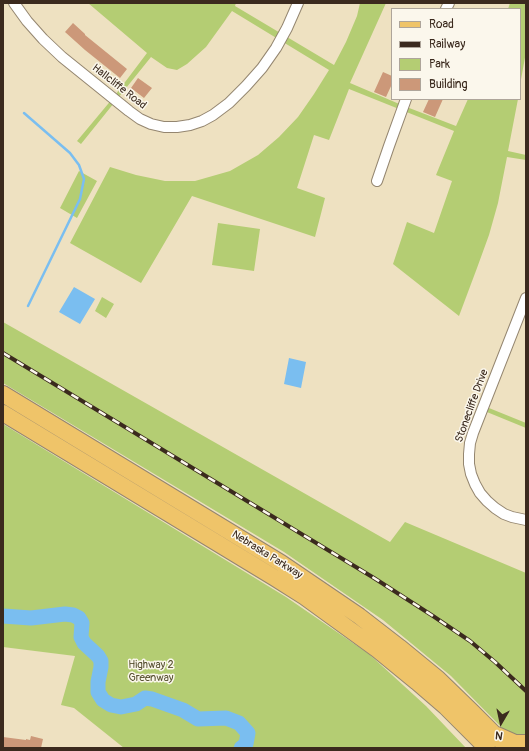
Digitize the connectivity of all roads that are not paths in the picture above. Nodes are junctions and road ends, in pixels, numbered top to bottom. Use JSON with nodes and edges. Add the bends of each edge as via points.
{"nodes":[{"id":1,"x":14,"y":3,"type":"edge"},
{"id":2,"x":298,"y":3,"type":"edge"},
{"id":3,"x":406,"y":100,"type":"edge"},
{"id":4,"x":377,"y":181,"type":"dead end"},
{"id":5,"x":526,"y":298,"type":"edge"},
{"id":6,"x":3,"y":394,"type":"edge"},
{"id":7,"x":3,"y":413,"type":"edge"},
{"id":8,"x":526,"y":520,"type":"edge"},
{"id":9,"x":492,"y":732,"type":"junction"},
{"id":10,"x":526,"y":742,"type":"edge"},
{"id":11,"x":487,"y":748,"type":"edge"},
{"id":12,"x":508,"y":748,"type":"edge"}],
"edges":[{"from":1,"to":2,"type":"street","name":"Hallcliffe Road","via":[[27,21],[62,57],[129,112],[152,124],[177,127],[202,121],[213,115],[246,86],[276,48]]},
{"from":3,"to":4,"type":"street"},
{"from":5,"to":8,"type":"street","name":"Stonecliffe Drive","via":[[473,433],[468,454],[475,484],[487,501],[504,514]]},
{"from":6,"to":9,"type":"main road","name":"Nebraska Parkway","via":[[281,563],[359,616],[438,679]]},
{"from":7,"to":11,"type":"main road","name":"Nebraska Parkway","via":[[305,598],[378,650],[417,682]]},
{"from":9,"to":10,"type":"main road","via":[[511,742]]},
{"from":9,"to":12,"type":"main road","name":"Nebraska Parkway"}]}
